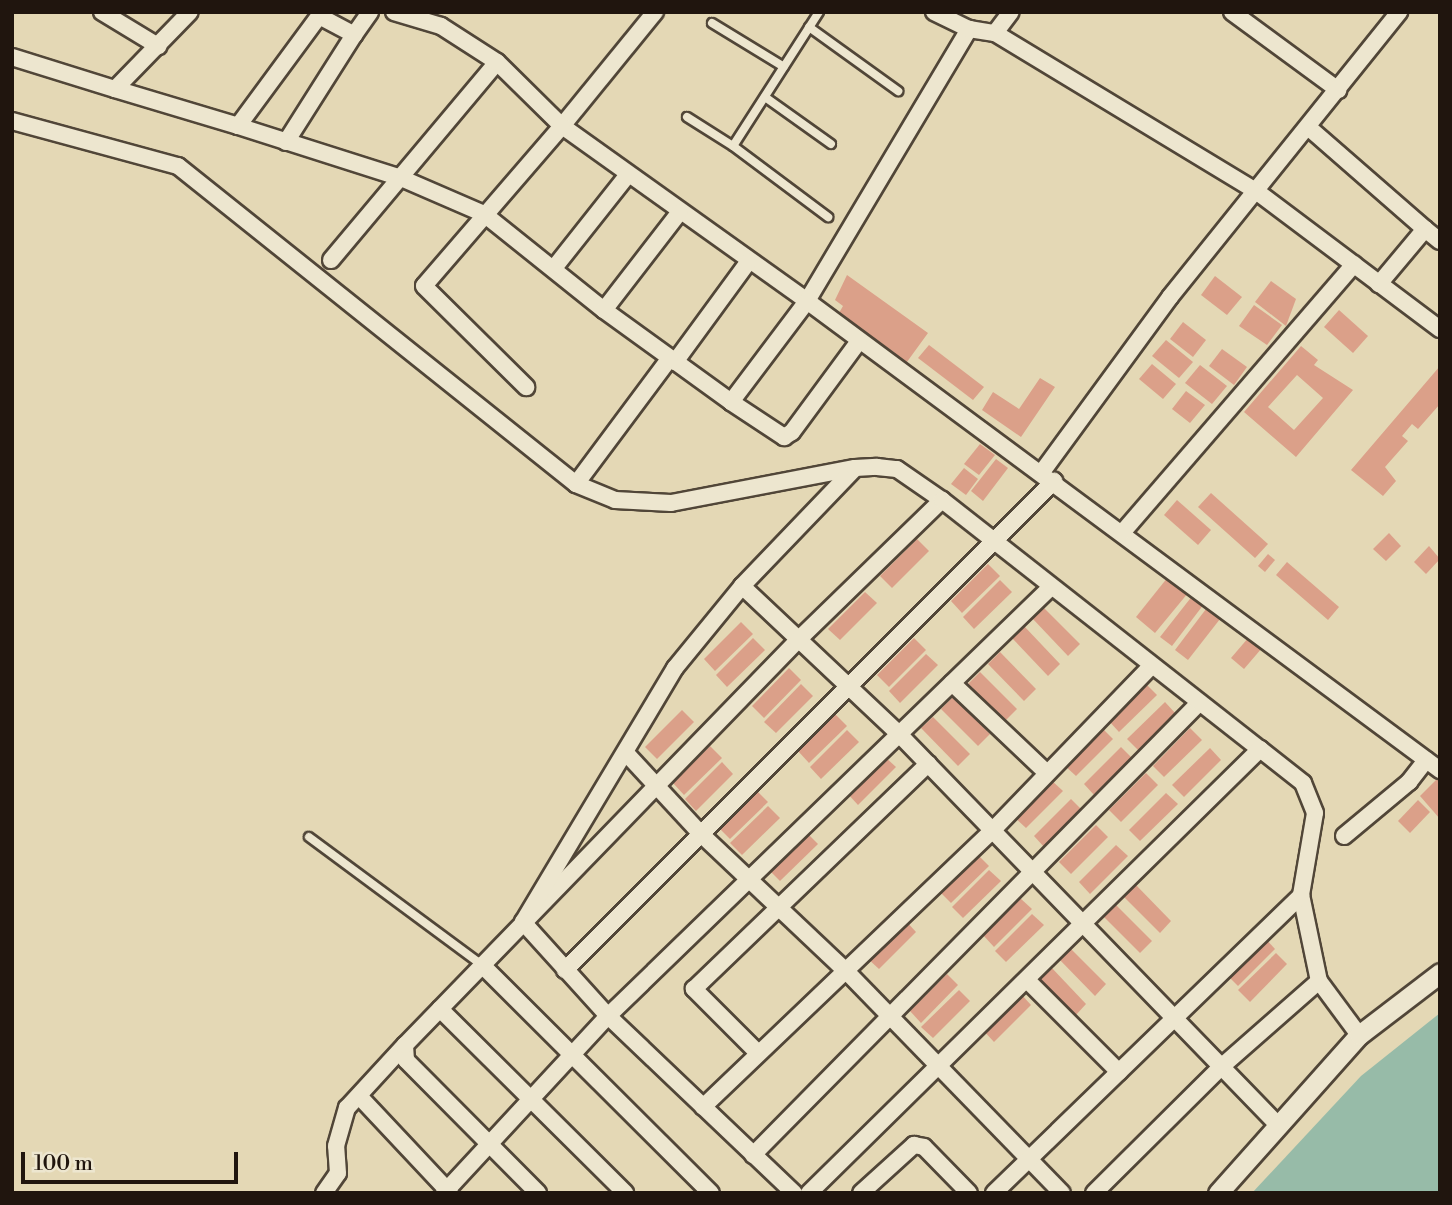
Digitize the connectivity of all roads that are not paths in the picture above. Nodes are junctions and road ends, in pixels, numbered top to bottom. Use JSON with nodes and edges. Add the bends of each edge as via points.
{"nodes":[{"id":1,"x":102,"y":12,"type":"edge"},
{"id":2,"x":190,"y":12,"type":"edge"},
{"id":3,"x":370,"y":12,"type":"edge"},
{"id":4,"x":394,"y":12,"type":"edge"},
{"id":5,"x":655,"y":12,"type":"edge"},
{"id":6,"x":819,"y":12,"type":"edge"},
{"id":7,"x":934,"y":12,"type":"edge"},
{"id":8,"x":1011,"y":12,"type":"edge"},
{"id":9,"x":1232,"y":12,"type":"edge"},
{"id":10,"x":1399,"y":12,"type":"edge"},
{"id":11,"x":314,"y":14,"type":"edge"},
{"id":12,"x":712,"y":23,"type":"dead end"},
{"id":13,"x":809,"y":27,"type":"junction"},
{"id":14,"x":969,"y":29,"type":"junction"},
{"id":15,"x":995,"y":33,"type":"junction"},
{"id":16,"x":354,"y":35,"type":"junction"},
{"id":17,"x":158,"y":46,"type":"junction"},
{"id":18,"x":12,"y":57,"type":"edge"},
{"id":19,"x":497,"y":62,"type":"junction"},
{"id":20,"x":783,"y":67,"type":"junction"},
{"id":21,"x":115,"y":89,"type":"junction"},
{"id":22,"x":1338,"y":90,"type":"junction"},
{"id":23,"x":898,"y":91,"type":"dead end"},
{"id":24,"x":765,"y":97,"type":"junction"},
{"id":25,"x":687,"y":117,"type":"dead end"},
{"id":26,"x":12,"y":121,"type":"edge"},
{"id":27,"x":238,"y":126,"type":"junction"},
{"id":28,"x":562,"y":126,"type":"junction"},
{"id":29,"x":1308,"y":127,"type":"junction"},
{"id":30,"x":286,"y":142,"type":"junction"},
{"id":31,"x":831,"y":144,"type":"dead end"},
{"id":32,"x":733,"y":146,"type":"junction"},
{"id":33,"x":627,"y":176,"type":"junction"},
{"id":34,"x":401,"y":178,"type":"junction"},
{"id":35,"x":1256,"y":191,"type":"junction"},
{"id":36,"x":679,"y":213,"type":"junction"},
{"id":37,"x":484,"y":214,"type":"junction"},
{"id":38,"x":828,"y":218,"type":"dead end"},
{"id":39,"x":1425,"y":229,"type":"junction"},
{"id":40,"x":1440,"y":241,"type":"edge"},
{"id":41,"x":331,"y":260,"type":"dead end"},
{"id":42,"x":749,"y":261,"type":"junction"},
{"id":43,"x":1354,"y":264,"type":"junction"},
{"id":44,"x":554,"y":268,"type":"junction"},
{"id":45,"x":1379,"y":284,"type":"junction"},
{"id":46,"x":807,"y":301,"type":"junction"},
{"id":47,"x":604,"y":310,"type":"junction"},
{"id":48,"x":1440,"y":330,"type":"edge"},
{"id":49,"x":859,"y":341,"type":"junction"},
{"id":50,"x":672,"y":360,"type":"junction"},
{"id":51,"x":526,"y":387,"type":"dead end"},
{"id":52,"x":732,"y":402,"type":"junction"},
{"id":53,"x":855,"y":468,"type":"junction"},
{"id":54,"x":1048,"y":477,"type":"junction"},
{"id":55,"x":576,"y":484,"type":"junction"},
{"id":56,"x":942,"y":500,"type":"junction"},
{"id":57,"x":1122,"y":533,"type":"junction"},
{"id":58,"x":995,"y":540,"type":"junction"},
{"id":59,"x":742,"y":586,"type":"junction"},
{"id":60,"x":1051,"y":587,"type":"junction"},
{"id":61,"x":798,"y":639,"type":"junction"},
{"id":62,"x":1151,"y":666,"type":"junction"},
{"id":63,"x":952,"y":683,"type":"junction"},
{"id":64,"x":848,"y":688,"type":"junction"},
{"id":65,"x":1198,"y":704,"type":"junction"},
{"id":66,"x":899,"y":734,"type":"junction"},
{"id":67,"x":1260,"y":749,"type":"junction"},
{"id":68,"x":626,"y":753,"type":"junction"},
{"id":69,"x":928,"y":764,"type":"junction"},
{"id":70,"x":1433,"y":765,"type":"edge"},
{"id":71,"x":1047,"y":773,"type":"junction"},
{"id":72,"x":658,"y":786,"type":"junction"},
{"id":73,"x":990,"y":832,"type":"junction"},
{"id":74,"x":701,"y":834,"type":"junction"},
{"id":75,"x":1344,"y":836,"type":"dead end"},
{"id":76,"x":309,"y":837,"type":"dead end"},
{"id":77,"x":1034,"y":873,"type":"junction"},
{"id":78,"x":749,"y":880,"type":"junction"},
{"id":79,"x":1301,"y":895,"type":"junction"},
{"id":80,"x":778,"y":906,"type":"junction"},
{"id":81,"x":523,"y":922,"type":"junction"},
{"id":82,"x":1085,"y":924,"type":"junction"},
{"id":83,"x":482,"y":965,"type":"junction"},
{"id":84,"x":565,"y":970,"type":"junction"},
{"id":85,"x":847,"y":972,"type":"junction"},
{"id":86,"x":1440,"y":973,"type":"edge"},
{"id":87,"x":1027,"y":980,"type":"junction"},
{"id":88,"x":1318,"y":981,"type":"junction"},
{"id":89,"x":440,"y":1009,"type":"junction"},
{"id":90,"x":608,"y":1016,"type":"junction"},
{"id":91,"x":891,"y":1017,"type":"junction"},
{"id":92,"x":1174,"y":1019,"type":"junction"},
{"id":93,"x":1359,"y":1035,"type":"junction"},
{"id":94,"x":405,"y":1045,"type":"junction"},
{"id":95,"x":758,"y":1053,"type":"junction"},
{"id":96,"x":570,"y":1057,"type":"junction"},
{"id":97,"x":936,"y":1066,"type":"junction"},
{"id":98,"x":1219,"y":1069,"type":"junction"},
{"id":99,"x":1118,"y":1072,"type":"junction"},
{"id":100,"x":359,"y":1096,"type":"junction"},
{"id":101,"x":530,"y":1101,"type":"junction"},
{"id":102,"x":704,"y":1107,"type":"junction"},
{"id":103,"x":1278,"y":1125,"type":"junction"},
{"id":104,"x":489,"y":1144,"type":"junction"},
{"id":105,"x":753,"y":1155,"type":"junction"},
{"id":106,"x":1029,"y":1159,"type":"junction"},
{"id":107,"x":447,"y":1192,"type":"edge"},
{"id":108,"x":324,"y":1193,"type":"edge"},
{"id":109,"x":538,"y":1193,"type":"edge"},
{"id":110,"x":625,"y":1193,"type":"edge"},
{"id":111,"x":710,"y":1193,"type":"edge"},
{"id":112,"x":794,"y":1193,"type":"edge"},
{"id":113,"x":809,"y":1193,"type":"edge"},
{"id":114,"x":861,"y":1193,"type":"edge"},
{"id":115,"x":969,"y":1193,"type":"edge"},
{"id":116,"x":994,"y":1193,"type":"edge"},
{"id":117,"x":1062,"y":1193,"type":"edge"},
{"id":118,"x":1094,"y":1193,"type":"edge"},
{"id":119,"x":1218,"y":1193,"type":"edge"}],
"edges":[{"from":1,"to":17,"type":"street"},
{"from":2,"to":17,"type":"street"},
{"from":3,"to":16,"type":"street"},
{"from":4,"to":19,"type":"street","via":[[441,26]]},
{"from":5,"to":28,"type":"street"},
{"from":6,"to":13,"type":"lane"},
{"from":7,"to":14,"type":"street"},
{"from":8,"to":15,"type":"street"},
{"from":9,"to":22,"type":"street"},
{"from":10,"to":22,"type":"street"},
{"from":11,"to":16,"type":"street"},
{"from":11,"to":27,"type":"street"},
{"from":12,"to":20,"type":"lane"},
{"from":13,"to":20,"type":"lane"},
{"from":13,"to":23,"type":"lane"},
{"from":14,"to":15,"type":"street"},
{"from":14,"to":46,"type":"street"},
{"from":15,"to":35,"type":"street"},
{"from":16,"to":30,"type":"street"},
{"from":17,"to":21,"type":"street"},
{"from":18,"to":21,"type":"street"},
{"from":19,"to":28,"type":"street"},
{"from":19,"to":34,"type":"street"},
{"from":20,"to":24,"type":"lane"},
{"from":21,"to":27,"type":"street"},
{"from":22,"to":29,"type":"street"},
{"from":24,"to":31,"type":"lane"},
{"from":24,"to":32,"type":"lane"},
{"from":25,"to":32,"type":"lane"},
{"from":26,"to":55,"type":"street","via":[[178,166]]},
{"from":27,"to":30,"type":"street"},
{"from":28,"to":33,"type":"street"},
{"from":28,"to":37,"type":"street"},
{"from":29,"to":35,"type":"street"},
{"from":29,"to":39,"type":"street"},
{"from":30,"to":34,"type":"street"},
{"from":32,"to":38,"type":"lane"},
{"from":33,"to":36,"type":"street"},
{"from":33,"to":44,"type":"street"},
{"from":34,"to":37,"type":"street"},
{"from":34,"to":41,"type":"street"},
{"from":35,"to":43,"type":"street"},
{"from":35,"to":54,"type":"street","via":[[1170,297]]},
{"from":36,"to":42,"type":"street"},
{"from":36,"to":47,"type":"street"},
{"from":37,"to":44,"type":"street"},
{"from":37,"to":51,"type":"street","via":[[424,286]]},
{"from":39,"to":40,"type":"street"},
{"from":39,"to":45,"type":"street"},
{"from":42,"to":46,"type":"street"},
{"from":42,"to":50,"type":"street"},
{"from":43,"to":45,"type":"street"},
{"from":43,"to":57,"type":"street"},
{"from":44,"to":47,"type":"street"},
{"from":45,"to":48,"type":"street"},
{"from":46,"to":49,"type":"street"},
{"from":46,"to":52,"type":"street"},
{"from":47,"to":50,"type":"street"},
{"from":49,"to":52,"type":"street","via":[[784,437]]},
{"from":49,"to":54,"type":"street","via":[[1010,456]]},
{"from":50,"to":52,"type":"street"},
{"from":50,"to":55,"type":"street"},
{"from":53,"to":55,"type":"street","via":[[671,503],[615,500]]},
{"from":53,"to":56,"type":"street","via":[[897,469]]},
{"from":53,"to":59,"type":"street"},
{"from":54,"to":57,"type":"street"},
{"from":54,"to":58,"type":"street"},
{"from":56,"to":58,"type":"street"},
{"from":56,"to":61,"type":"street"},
{"from":57,"to":70,"type":"street"},
{"from":58,"to":60,"type":"street"},
{"from":58,"to":64,"type":"street"},
{"from":59,"to":61,"type":"street"},
{"from":59,"to":68,"type":"street","via":[[676,668]]},
{"from":60,"to":62,"type":"street"},
{"from":60,"to":63,"type":"street"},
{"from":61,"to":64,"type":"street"},
{"from":61,"to":72,"type":"street"},
{"from":62,"to":65,"type":"street"},
{"from":62,"to":71,"type":"street"},
{"from":63,"to":66,"type":"street"},
{"from":63,"to":71,"type":"street"},
{"from":64,"to":66,"type":"street"},
{"from":64,"to":74,"type":"street"},
{"from":65,"to":67,"type":"street"},
{"from":65,"to":77,"type":"street"},
{"from":66,"to":69,"type":"street"},
{"from":66,"to":78,"type":"street"},
{"from":67,"to":79,"type":"street","via":[[1303,783],[1315,813]]},
{"from":67,"to":82,"type":"street"},
{"from":68,"to":72,"type":"street"},
{"from":68,"to":81,"type":"street"},
{"from":69,"to":73,"type":"street"},
{"from":69,"to":80,"type":"street"},
{"from":70,"to":75,"type":"street"},
{"from":71,"to":73,"type":"street"},
{"from":72,"to":74,"type":"street"},
{"from":72,"to":81,"type":"street"},
{"from":73,"to":77,"type":"street"},
{"from":73,"to":85,"type":"street"},
{"from":74,"to":78,"type":"street"},
{"from":74,"to":84,"type":"street"},
{"from":76,"to":83,"type":"lane"},
{"from":77,"to":82,"type":"street"},
{"from":77,"to":91,"type":"street"},
{"from":78,"to":80,"type":"street"},
{"from":78,"to":90,"type":"street"},
{"from":79,"to":88,"type":"street"},
{"from":79,"to":92,"type":"street"},
{"from":80,"to":85,"type":"street"},
{"from":80,"to":95,"type":"street","via":[[694,989]]},
{"from":81,"to":83,"type":"street"},
{"from":81,"to":84,"type":"street"},
{"from":82,"to":87,"type":"street"},
{"from":82,"to":92,"type":"street"},
{"from":83,"to":89,"type":"street"},
{"from":83,"to":96,"type":"street"},
{"from":84,"to":90,"type":"street"},
{"from":85,"to":91,"type":"street"},
{"from":85,"to":95,"type":"street"},
{"from":86,"to":93,"type":"street"},
{"from":87,"to":97,"type":"street"},
{"from":87,"to":99,"type":"street"},
{"from":88,"to":93,"type":"street"},
{"from":88,"to":98,"type":"street"},
{"from":89,"to":94,"type":"street"},
{"from":89,"to":101,"type":"street"},
{"from":90,"to":96,"type":"street"},
{"from":90,"to":102,"type":"street"},
{"from":91,"to":97,"type":"street"},
{"from":91,"to":105,"type":"street"},
{"from":92,"to":98,"type":"street"},
{"from":92,"to":99,"type":"street"},
{"from":93,"to":103,"type":"street"},
{"from":94,"to":100,"type":"street"},
{"from":94,"to":104,"type":"street","via":[[407,1060]]},
{"from":95,"to":102,"type":"street"},
{"from":96,"to":101,"type":"street"},
{"from":96,"to":111,"type":"street"},
{"from":97,"to":106,"type":"street"},
{"from":97,"to":113,"type":"street"},
{"from":98,"to":103,"type":"street"},
{"from":98,"to":118,"type":"street"},
{"from":99,"to":106,"type":"street"},
{"from":100,"to":107,"type":"street"},
{"from":100,"to":108,"type":"street","via":[[340,1127],[338,1173]]},
{"from":101,"to":104,"type":"street"},
{"from":101,"to":110,"type":"street"},
{"from":102,"to":105,"type":"street"},
{"from":103,"to":119,"type":"street"},
{"from":104,"to":107,"type":"street"},
{"from":104,"to":109,"type":"street"},
{"from":105,"to":112,"type":"street"},
{"from":106,"to":116,"type":"street"},
{"from":106,"to":117,"type":"street"},
{"from":114,"to":115,"type":"street","via":[[914,1145],[924,1147]]}]}
